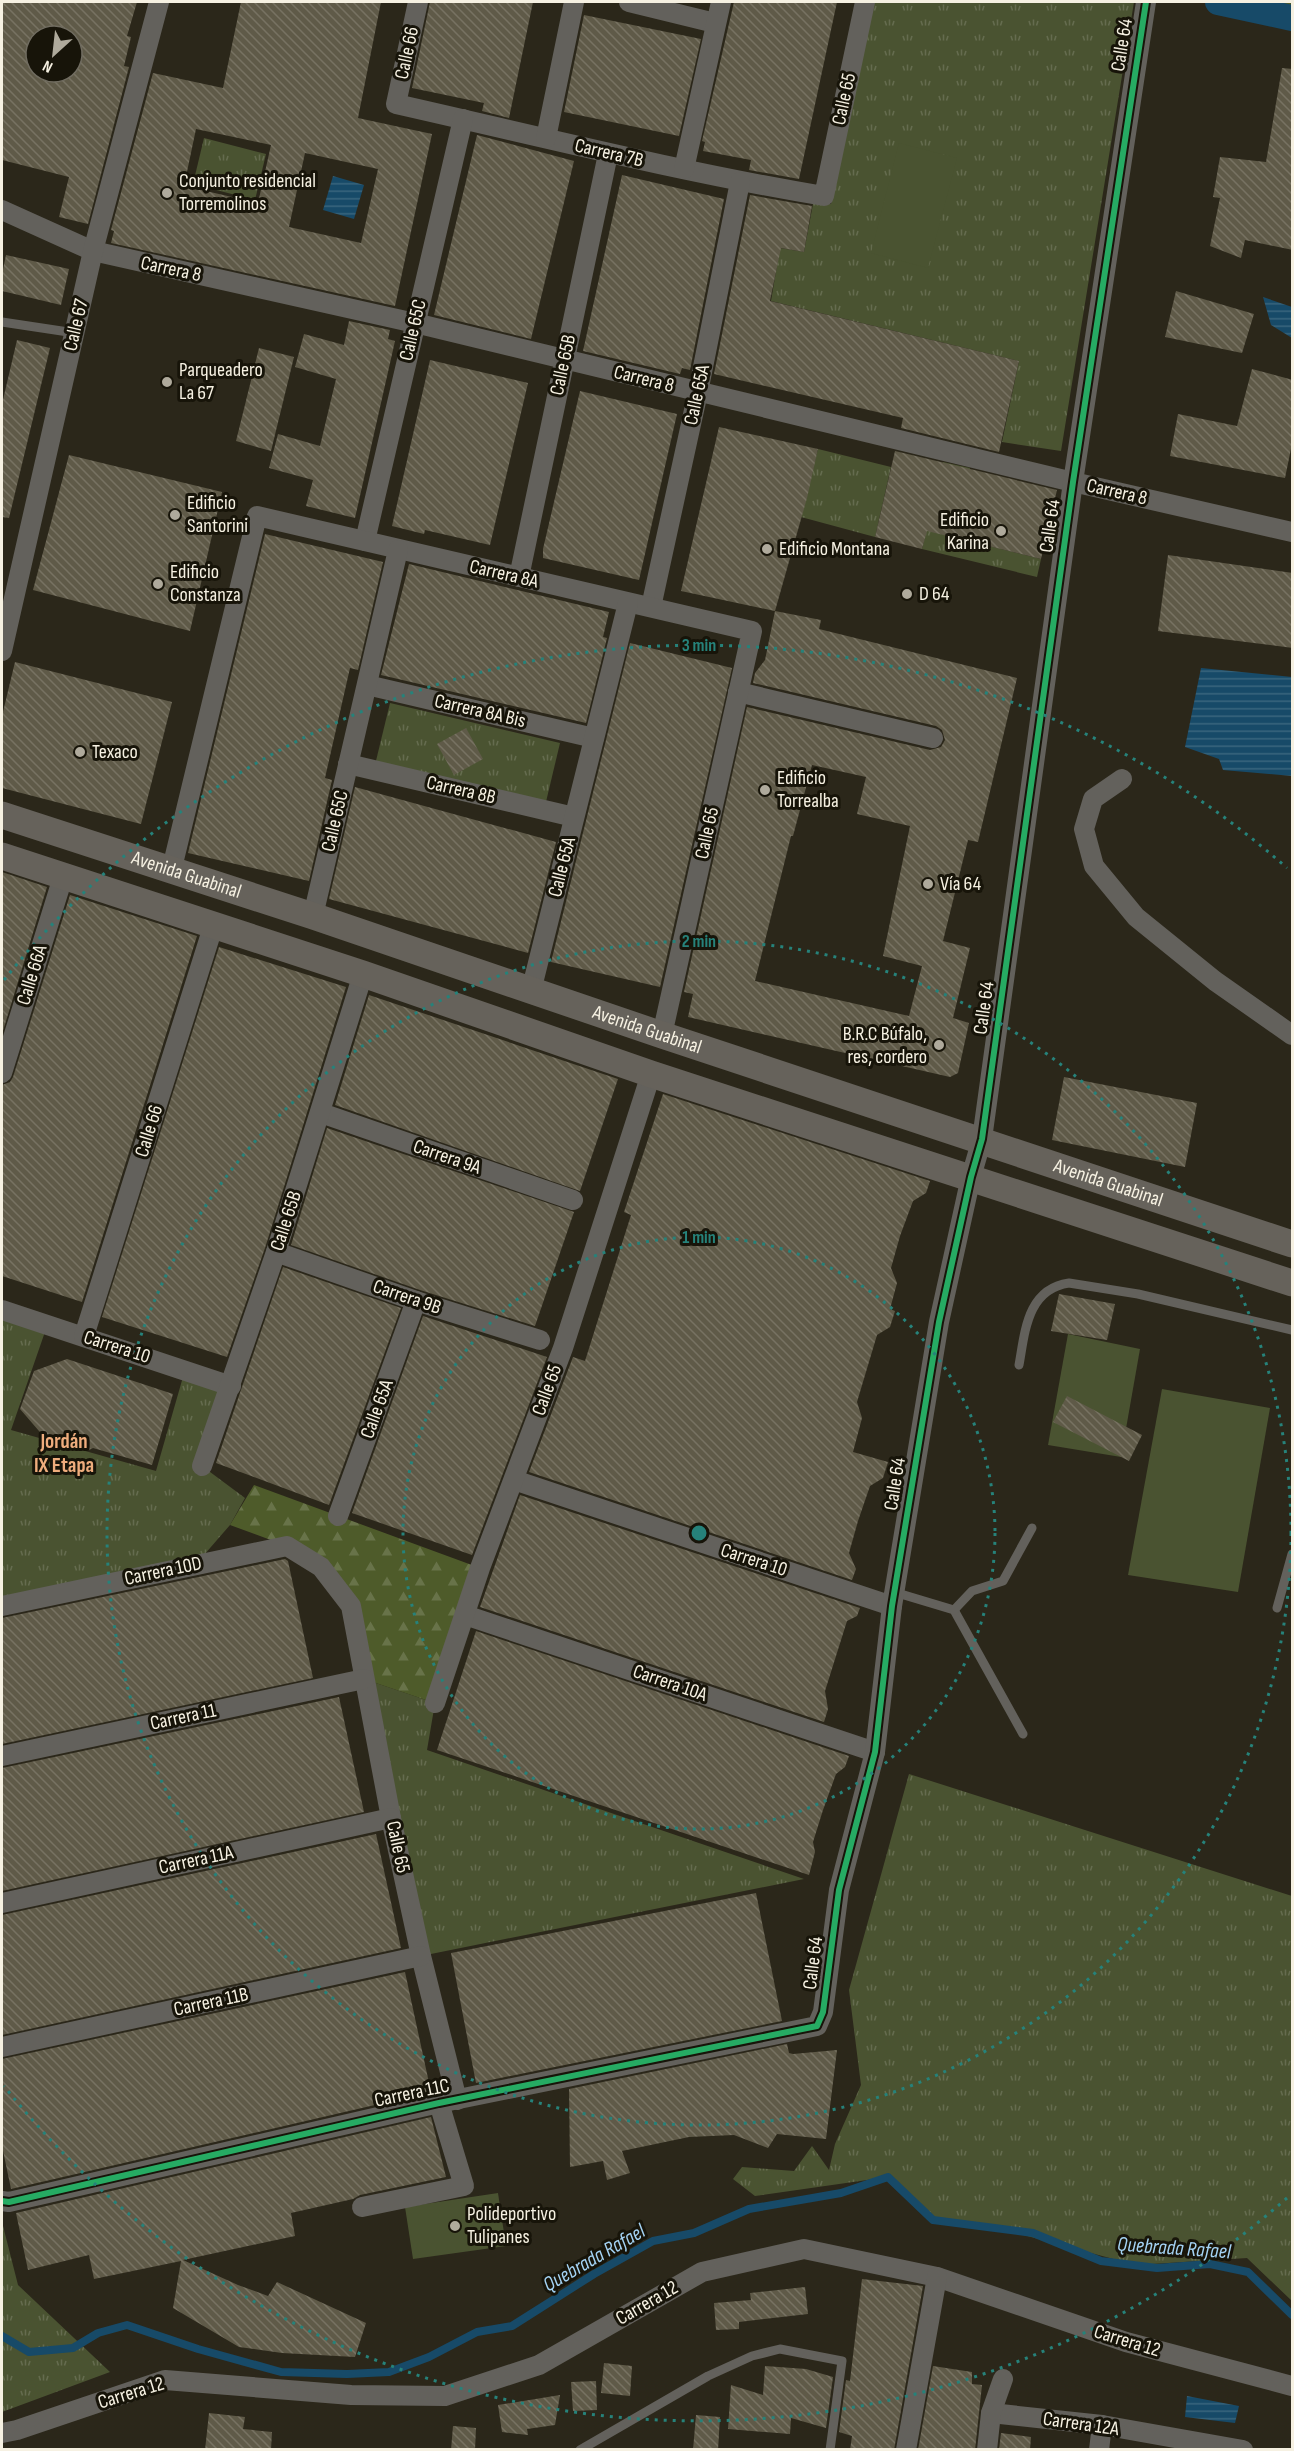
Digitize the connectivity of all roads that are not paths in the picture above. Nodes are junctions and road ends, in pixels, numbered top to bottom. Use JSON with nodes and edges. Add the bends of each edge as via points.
{"nodes":[{"id":1,"x":159,"y":2,"type":"edge"},
{"id":2,"x":418,"y":2,"type":"edge"},
{"id":3,"x":574,"y":2,"type":"edge"},
{"id":4,"x":628,"y":2,"type":"edge"},
{"id":5,"x":721,"y":2,"type":"edge"},
{"id":6,"x":865,"y":2,"type":"edge"},
{"id":7,"x":1146,"y":2,"type":"edge"},
{"id":8,"x":716,"y":23,"type":"junction"},
{"id":9,"x":396,"y":104,"type":"joint"},
{"id":10,"x":463,"y":119,"type":"junction"},
{"id":11,"x":546,"y":138,"type":"junction"},
{"id":12,"x":608,"y":154,"type":"junction"},
{"id":13,"x":684,"y":169,"type":"junction"},
{"id":14,"x":740,"y":182,"type":"junction"},
{"id":15,"x":824,"y":196,"type":"joint"},
{"id":16,"x":2,"y":210,"type":"edge"},
{"id":17,"x":93,"y":251,"type":"junction"},
{"id":18,"x":2,"y":322,"type":"edge"},
{"id":19,"x":415,"y":322,"type":"junction"},
{"id":20,"x":75,"y":333,"type":"junction"},
{"id":21,"x":564,"y":358,"type":"junction"},
{"id":22,"x":698,"y":392,"type":"junction"},
{"id":23,"x":1072,"y":482,"type":"junction"},
{"id":24,"x":1293,"y":532,"type":"edge"},
{"id":25,"x":365,"y":541,"type":"junction"},
{"id":26,"x":398,"y":550,"type":"junction"},
{"id":27,"x":519,"y":577,"type":"junction"},
{"id":28,"x":628,"y":603,"type":"junction"},
{"id":29,"x":651,"y":607,"type":"junction"},
{"id":30,"x":752,"y":632,"type":"joint"},
{"id":31,"x":2,"y":651,"type":"edge"},
{"id":32,"x":367,"y":685,"type":"junction"},
{"id":33,"x":738,"y":692,"type":"junction"},
{"id":34,"x":594,"y":738,"type":"junction"},
{"id":35,"x":933,"y":738,"type":"dead end"},
{"id":36,"x":348,"y":764,"type":"junction"},
{"id":37,"x":1122,"y":779,"type":"dead end"},
{"id":38,"x":2,"y":815,"type":"edge"},
{"id":39,"x":574,"y":817,"type":"junction"},
{"id":40,"x":2,"y":856,"type":"edge"},
{"id":41,"x":171,"y":872,"type":"junction"},
{"id":42,"x":63,"y":877,"type":"junction"},
{"id":43,"x":313,"y":916,"type":"junction"},
{"id":44,"x":213,"y":927,"type":"junction"},
{"id":45,"x":363,"y":974,"type":"junction"},
{"id":46,"x":531,"y":991,"type":"junction"},
{"id":47,"x":662,"y":1035,"type":"junction"},
{"id":48,"x":1293,"y":1035,"type":"edge"},
{"id":49,"x":2,"y":1073,"type":"edge"},
{"id":50,"x":651,"y":1074,"type":"junction"},
{"id":51,"x":321,"y":1113,"type":"junction"},
{"id":52,"x":982,"y":1140,"type":"junction"},
{"id":53,"x":971,"y":1177,"type":"junction"},
{"id":54,"x":573,"y":1200,"type":"dead end"},
{"id":55,"x":1293,"y":1244,"type":"edge"},
{"id":56,"x":276,"y":1251,"type":"junction"},
{"id":57,"x":1293,"y":1283,"type":"edge"},
{"id":58,"x":416,"y":1301,"type":"junction"},
{"id":59,"x":2,"y":1310,"type":"edge"},
{"id":60,"x":1293,"y":1330,"type":"edge"},
{"id":61,"x":84,"y":1336,"type":"junction"},
{"id":62,"x":540,"y":1340,"type":"dead end"},
{"id":63,"x":1019,"y":1365,"type":"dead end"},
{"id":64,"x":231,"y":1386,"type":"junction"},
{"id":65,"x":202,"y":1466,"type":"dead end"},
{"id":66,"x":514,"y":1480,"type":"junction"},
{"id":67,"x":338,"y":1516,"type":"dead end"},
{"id":68,"x":1032,"y":1528,"type":"dead end"},
{"id":69,"x":1293,"y":1554,"type":"edge"},
{"id":70,"x":321,"y":1567,"type":"joint"},
{"id":71,"x":893,"y":1599,"type":"junction"},
{"id":72,"x":2,"y":1606,"type":"edge"},
{"id":73,"x":1277,"y":1608,"type":"dead end"},
{"id":74,"x":954,"y":1610,"type":"junction"},
{"id":75,"x":465,"y":1615,"type":"junction"},
{"id":76,"x":364,"y":1679,"type":"junction"},
{"id":77,"x":435,"y":1703,"type":"dead end"},
{"id":78,"x":1023,"y":1734,"type":"dead end"},
{"id":79,"x":875,"y":1752,"type":"junction"},
{"id":80,"x":2,"y":1756,"type":"edge"},
{"id":81,"x":391,"y":1818,"type":"junction"},
{"id":82,"x":2,"y":1903,"type":"edge"},
{"id":83,"x":421,"y":1956,"type":"junction"},
{"id":84,"x":823,"y":2012,"type":"joint"},
{"id":85,"x":2,"y":2047,"type":"edge"},
{"id":86,"x":448,"y":2101,"type":"junction"},
{"id":87,"x":2,"y":2201,"type":"edge"},
{"id":88,"x":362,"y":2207,"type":"dead end"},
{"id":89,"x":937,"y":2277,"type":"junction"},
{"id":90,"x":1003,"y":2379,"type":"dead end"},
{"id":91,"x":1293,"y":2386,"type":"edge"},
{"id":92,"x":991,"y":2413,"type":"junction"},
{"id":93,"x":1102,"y":2425,"type":"junction"},
{"id":94,"x":2,"y":2433,"type":"edge"},
{"id":95,"x":1207,"y":2447,"type":"edge"},
{"id":96,"x":580,"y":2450,"type":"edge"},
{"id":97,"x":830,"y":2450,"type":"edge"},
{"id":98,"x":906,"y":2450,"type":"edge"},
{"id":99,"x":987,"y":2450,"type":"edge"},
{"id":100,"x":1099,"y":2450,"type":"edge"},
{"id":101,"x":1243,"y":2450,"type":"edge"}],
"edges":[{"from":1,"to":17,"type":"street","name":"Calle 67"},
{"from":2,"to":9,"type":"street","name":"Calle 66"},
{"from":3,"to":11,"type":"street"},
{"from":4,"to":8,"type":"street"},
{"from":5,"to":8,"type":"street"},
{"from":6,"to":15,"type":"street","name":"Calle 65"},
{"from":7,"to":23,"type":"street","name":"Calle 64"},
{"from":8,"to":13,"type":"street"},
{"from":9,"to":10,"type":"street","name":"Carrera 7B"},
{"from":10,"to":11,"type":"street","name":"Carrera 7B"},
{"from":10,"to":19,"type":"street","name":"Calle 65C"},
{"from":11,"to":12,"type":"street","name":"Carrera 7B"},
{"from":12,"to":13,"type":"street","name":"Carrera 7B"},
{"from":12,"to":21,"type":"street","name":"Calle 65B"},
{"from":13,"to":14,"type":"street","name":"Carrera 7B"},
{"from":14,"to":15,"type":"street","name":"Carrera 7B"},
{"from":14,"to":22,"type":"street","name":"Calle 65A"},
{"from":16,"to":17,"type":"street","name":"Carrera 8"},
{"from":17,"to":19,"type":"street","name":"Carrera 8"},
{"from":17,"to":20,"type":"street","name":"Calle 67"},
{"from":18,"to":20,"type":"lane"},
{"from":19,"to":21,"type":"street","name":"Carrera 8"},
{"from":19,"to":25,"type":"street","name":"Calle 65C"},
{"from":20,"to":31,"type":"street","name":"Calle 67"},
{"from":21,"to":22,"type":"street","name":"Carrera 8"},
{"from":21,"to":27,"type":"street","name":"Calle 65B"},
{"from":22,"to":23,"type":"street","name":"Carrera 8"},
{"from":22,"to":29,"type":"street","name":"Calle 65A"},
{"from":23,"to":24,"type":"street","name":"Carrera 8"},
{"from":23,"to":52,"type":"street","name":"Calle 64"},
{"from":25,"to":26,"type":"street","name":"Carrera 8A"},
{"from":25,"to":41,"type":"street","name":"Carrera 8A","via":[[257,516]]},
{"from":26,"to":27,"type":"street","name":"Carrera 8A"},
{"from":26,"to":32,"type":"street","name":"Calle 65C"},
{"from":27,"to":28,"type":"street","name":"Carrera 8A"},
{"from":28,"to":29,"type":"street","name":"Carrera 8A"},
{"from":28,"to":34,"type":"street","name":"Calle 65A"},
{"from":29,"to":30,"type":"street","name":"Carrera 8A"},
{"from":30,"to":33,"type":"street","name":"Calle 65"},
{"from":32,"to":34,"type":"street","name":"Carrera 8A Bis"},
{"from":32,"to":36,"type":"street","name":"Calle 65C"},
{"from":33,"to":35,"type":"street"},
{"from":33,"to":47,"type":"street","name":"Calle 65"},
{"from":34,"to":39,"type":"street","name":"Calle 65A"},
{"from":36,"to":39,"type":"street","name":"Carrera 8B"},
{"from":36,"to":43,"type":"street","name":"Calle 65C"},
{"from":37,"to":48,"type":"street","via":[[1093,799],[1084,829],[1094,866],[1136,917],[1215,981]]},
{"from":38,"to":41,"type":"main road","name":"Avenida Guabinal"},
{"from":39,"to":46,"type":"street","name":"Calle 65A"},
{"from":40,"to":42,"type":"main road","name":"Avenida Guabinal"},
{"from":41,"to":43,"type":"main road","name":"Avenida Guabinal"},
{"from":42,"to":44,"type":"main road","name":"Avenida Guabinal"},
{"from":42,"to":49,"type":"street","name":"Calle 66A"},
{"from":43,"to":46,"type":"main road","name":"Avenida Guabinal"},
{"from":44,"to":45,"type":"main road","name":"Avenida Guabinal"},
{"from":44,"to":61,"type":"street","name":"Calle 66"},
{"from":45,"to":50,"type":"main road","name":"Avenida Guabinal"},
{"from":45,"to":51,"type":"street","name":"Calle 65B"},
{"from":46,"to":47,"type":"main road","name":"Avenida Guabinal"},
{"from":47,"to":52,"type":"main road","name":"Avenida Guabinal"},
{"from":50,"to":53,"type":"main road","name":"Avenida Guabinal"},
{"from":50,"to":66,"type":"street","name":"Calle 65","via":[[563,1348]]},
{"from":51,"to":54,"type":"street","name":"Carrera 9A"},
{"from":51,"to":56,"type":"street","name":"Calle 65B"},
{"from":52,"to":53,"type":"street","name":"Calle 64"},
{"from":52,"to":55,"type":"main road","name":"Avenida Guabinal"},
{"from":53,"to":57,"type":"main road","name":"Avenida Guabinal"},
{"from":53,"to":71,"type":"street","name":"Calle 64","via":[[939,1322]]},
{"from":56,"to":58,"type":"street","name":"Carrera 9B"},
{"from":56,"to":64,"type":"street","name":"Calle 65B"},
{"from":58,"to":62,"type":"street","name":"Carrera 9B"},
{"from":58,"to":67,"type":"street","name":"Calle 65A"},
{"from":59,"to":61,"type":"street","name":"Carrera 10"},
{"from":60,"to":63,"type":"lane","via":[[1138,1294],[1058,1284],[1028,1315]]},
{"from":61,"to":64,"type":"street","name":"Carrera 10"},
{"from":64,"to":65,"type":"street","name":"Calle 65B"},
{"from":66,"to":71,"type":"street","name":"Carrera 10"},
{"from":66,"to":75,"type":"street","name":"Calle 65"},
{"from":68,"to":74,"type":"lane","via":[[1004,1581],[972,1591]]},
{"from":69,"to":73,"type":"lane"},
{"from":70,"to":72,"type":"street","name":"Carrera 10D","via":[[287,1546]]},
{"from":70,"to":76,"type":"street","name":"Calle 65","via":[[351,1606]]},
{"from":71,"to":74,"type":"lane"},
{"from":71,"to":79,"type":"street","name":"Calle 64"},
{"from":74,"to":78,"type":"lane"},
{"from":75,"to":77,"type":"street","name":"Calle 65"},
{"from":75,"to":79,"type":"street","name":"Carrera 10A"},
{"from":76,"to":80,"type":"street","name":"Carrera 11"},
{"from":76,"to":81,"type":"street","name":"Calle 65"},
{"from":79,"to":84,"type":"street","name":"Calle 64","via":[[839,1890]]},
{"from":81,"to":82,"type":"street","name":"Carrera 11A"},
{"from":81,"to":83,"type":"street","name":"Calle 65"},
{"from":83,"to":85,"type":"street","name":"Carrera 11B"},
{"from":83,"to":86,"type":"street","name":"Calle 65"},
{"from":84,"to":86,"type":"street","name":"Carrera 11C","via":[[817,2026]]},
{"from":86,"to":87,"type":"street","name":"Carrera 11C"},
{"from":86,"to":88,"type":"street","name":"Calle 65","via":[[464,2186]]},
{"from":89,"to":91,"type":"street","name":"Carrera 12","via":[[1126,2342]]},
{"from":89,"to":94,"type":"street","name":"Carrera 12","via":[[804,2249],[702,2272],[539,2365],[445,2396],[351,2395],[165,2380]]},
{"from":89,"to":98,"type":"street"},
{"from":90,"to":92,"type":"street"},
{"from":92,"to":93,"type":"street","name":"Carrera 12A"},
{"from":92,"to":99,"type":"street"},
{"from":93,"to":95,"type":"street","name":"Carrera 12A"},
{"from":93,"to":100,"type":"street"},
{"from":95,"to":101,"type":"street","name":"Carrera 12A"},
{"from":96,"to":97,"type":"lane","via":[[708,2376],[752,2356],[780,2349],[842,2361]]}]}
